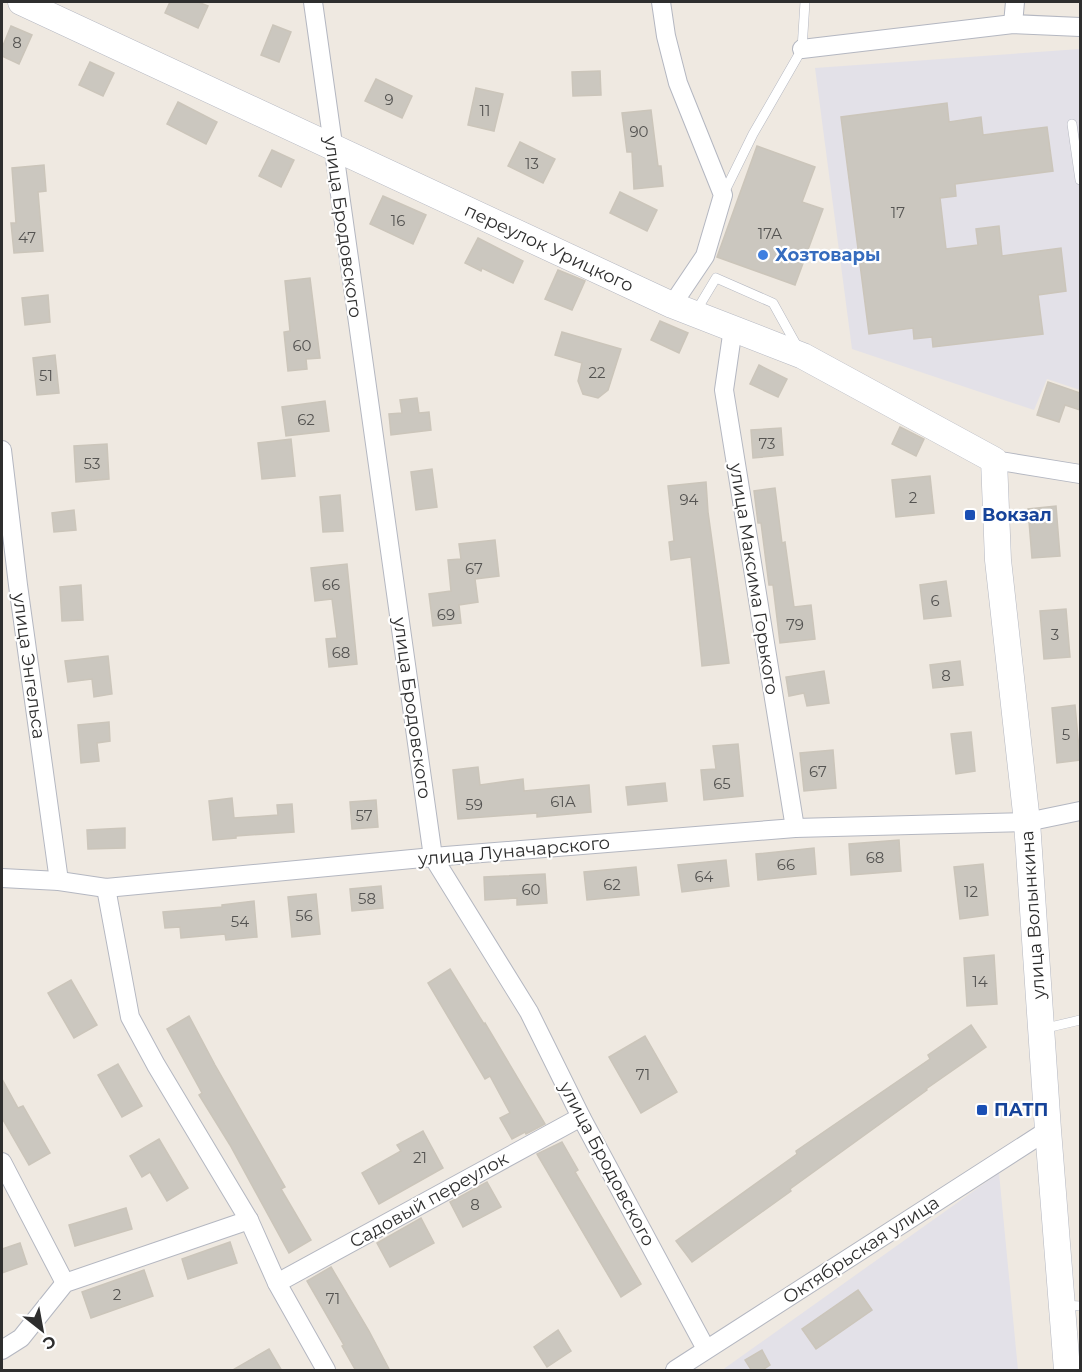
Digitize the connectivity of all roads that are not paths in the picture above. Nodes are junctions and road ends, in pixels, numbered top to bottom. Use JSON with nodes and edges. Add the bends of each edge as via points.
{"nodes":[{"id":1,"x":21,"y":2,"type":"edge"},
{"id":2,"x":313,"y":2,"type":"edge"},
{"id":3,"x":662,"y":2,"type":"edge"},
{"id":4,"x":805,"y":2,"type":"edge"},
{"id":5,"x":1014,"y":2,"type":"edge"},
{"id":6,"x":1013,"y":24,"type":"junction"},
{"id":7,"x":1080,"y":27,"type":"edge"},
{"id":8,"x":802,"y":49,"type":"junction"},
{"id":9,"x":1072,"y":124,"type":"dead end"},
{"id":10,"x":332,"y":147,"type":"junction"},
{"id":11,"x":1080,"y":180,"type":"edge"},
{"id":12,"x":723,"y":195,"type":"junction"},
{"id":13,"x":683,"y":310,"type":"junction"},
{"id":14,"x":733,"y":328,"type":"junction"},
{"id":15,"x":803,"y":356,"type":"junction"},
{"id":16,"x":2,"y":450,"type":"edge"},
{"id":17,"x":993,"y":460,"type":"junction"},
{"id":18,"x":1080,"y":474,"type":"edge"},
{"id":19,"x":1080,"y":811,"type":"edge"},
{"id":20,"x":1027,"y":822,"type":"junction"},
{"id":21,"x":795,"y":828,"type":"junction"},
{"id":22,"x":433,"y":857,"type":"junction"},
{"id":23,"x":2,"y":878,"type":"edge"},
{"id":24,"x":59,"y":881,"type":"junction"},
{"id":25,"x":106,"y":888,"type":"junction"},
{"id":26,"x":1080,"y":1020,"type":"edge"},
{"id":27,"x":1041,"y":1029,"type":"junction"},
{"id":28,"x":580,"y":1117,"type":"junction"},
{"id":29,"x":1048,"y":1130,"type":"junction"},
{"id":30,"x":2,"y":1162,"type":"edge"},
{"id":31,"x":249,"y":1220,"type":"junction"},
{"id":32,"x":65,"y":1283,"type":"junction"},
{"id":33,"x":277,"y":1283,"type":"junction"},
{"id":34,"x":1071,"y":1306,"type":"edge"},
{"id":35,"x":706,"y":1349,"type":"junction"},
{"id":36,"x":2,"y":1350,"type":"edge"},
{"id":37,"x":687,"y":1367,"type":"edge"},
{"id":38,"x":326,"y":1371,"type":"edge"},
{"id":39,"x":1067,"y":1371,"type":"edge"}],
"edges":[{"from":1,"to":10,"type":"street","name":"переулок Урицкого"},
{"from":2,"to":10,"type":"street","name":"улица Бродовского"},
{"from":3,"to":12,"type":"street","via":[[678,83]]},
{"from":4,"to":8,"type":"lane"},
{"from":5,"to":6,"type":"street"},
{"from":6,"to":7,"type":"street"},
{"from":6,"to":8,"type":"street"},
{"from":8,"to":12,"type":"lane"},
{"from":9,"to":11,"type":"lane"},
{"from":10,"to":13,"type":"street","name":"переулок Урицкого"},
{"from":10,"to":22,"type":"street","name":"улица Бродовского"},
{"from":12,"to":13,"type":"street","via":[[705,256]]},
{"from":13,"to":14,"type":"street","name":"переулок Урицкого"},
{"from":13,"to":15,"type":"lane","via":[[716,278],[773,303]]},
{"from":14,"to":15,"type":"street","name":"переулок Урицкого"},
{"from":14,"to":21,"type":"street","name":"улица Максима Горького","via":[[724,390]]},
{"from":15,"to":17,"type":"street","name":"переулок Урицкого"},
{"from":16,"to":24,"type":"street","name":"улица Энгельса"},
{"from":17,"to":18,"type":"street","name":"переулок Урицкого"},
{"from":17,"to":20,"type":"street","name":"улица Волынкина","via":[[998,560]]},
{"from":19,"to":20,"type":"street","name":"улица Луначарского"},
{"from":20,"to":21,"type":"street","name":"улица Луначарского"},
{"from":20,"to":27,"type":"street","name":"улица Волынкина"},
{"from":21,"to":22,"type":"street","name":"улица Луначарского"},
{"from":22,"to":25,"type":"street","name":"улица Луначарского"},
{"from":22,"to":28,"type":"street","name":"улица Бродовского","via":[[529,1012]]},
{"from":23,"to":24,"type":"street","name":"улица Луначарского"},
{"from":24,"to":25,"type":"street","name":"улица Луначарского"},
{"from":25,"to":31,"type":"street","via":[[130,1017]]},
{"from":26,"to":27,"type":"lane"},
{"from":27,"to":29,"type":"street","name":"улица Волынкина"},
{"from":28,"to":33,"type":"street","name":"Садовый переулок"},
{"from":28,"to":35,"type":"street","name":"улица Бродовского"},
{"from":29,"to":34,"type":"street","name":"улица Волынкина"},
{"from":29,"to":35,"type":"street","name":"Октябрьская улица"},
{"from":30,"to":32,"type":"street"},
{"from":31,"to":32,"type":"street"},
{"from":31,"to":33,"type":"street"},
{"from":32,"to":36,"type":"street","via":[[21,1338]]},
{"from":33,"to":38,"type":"street"},
{"from":34,"to":39,"type":"street","name":"улица Волынкина"},
{"from":35,"to":37,"type":"street","name":"Октябрьская улица"}]}
